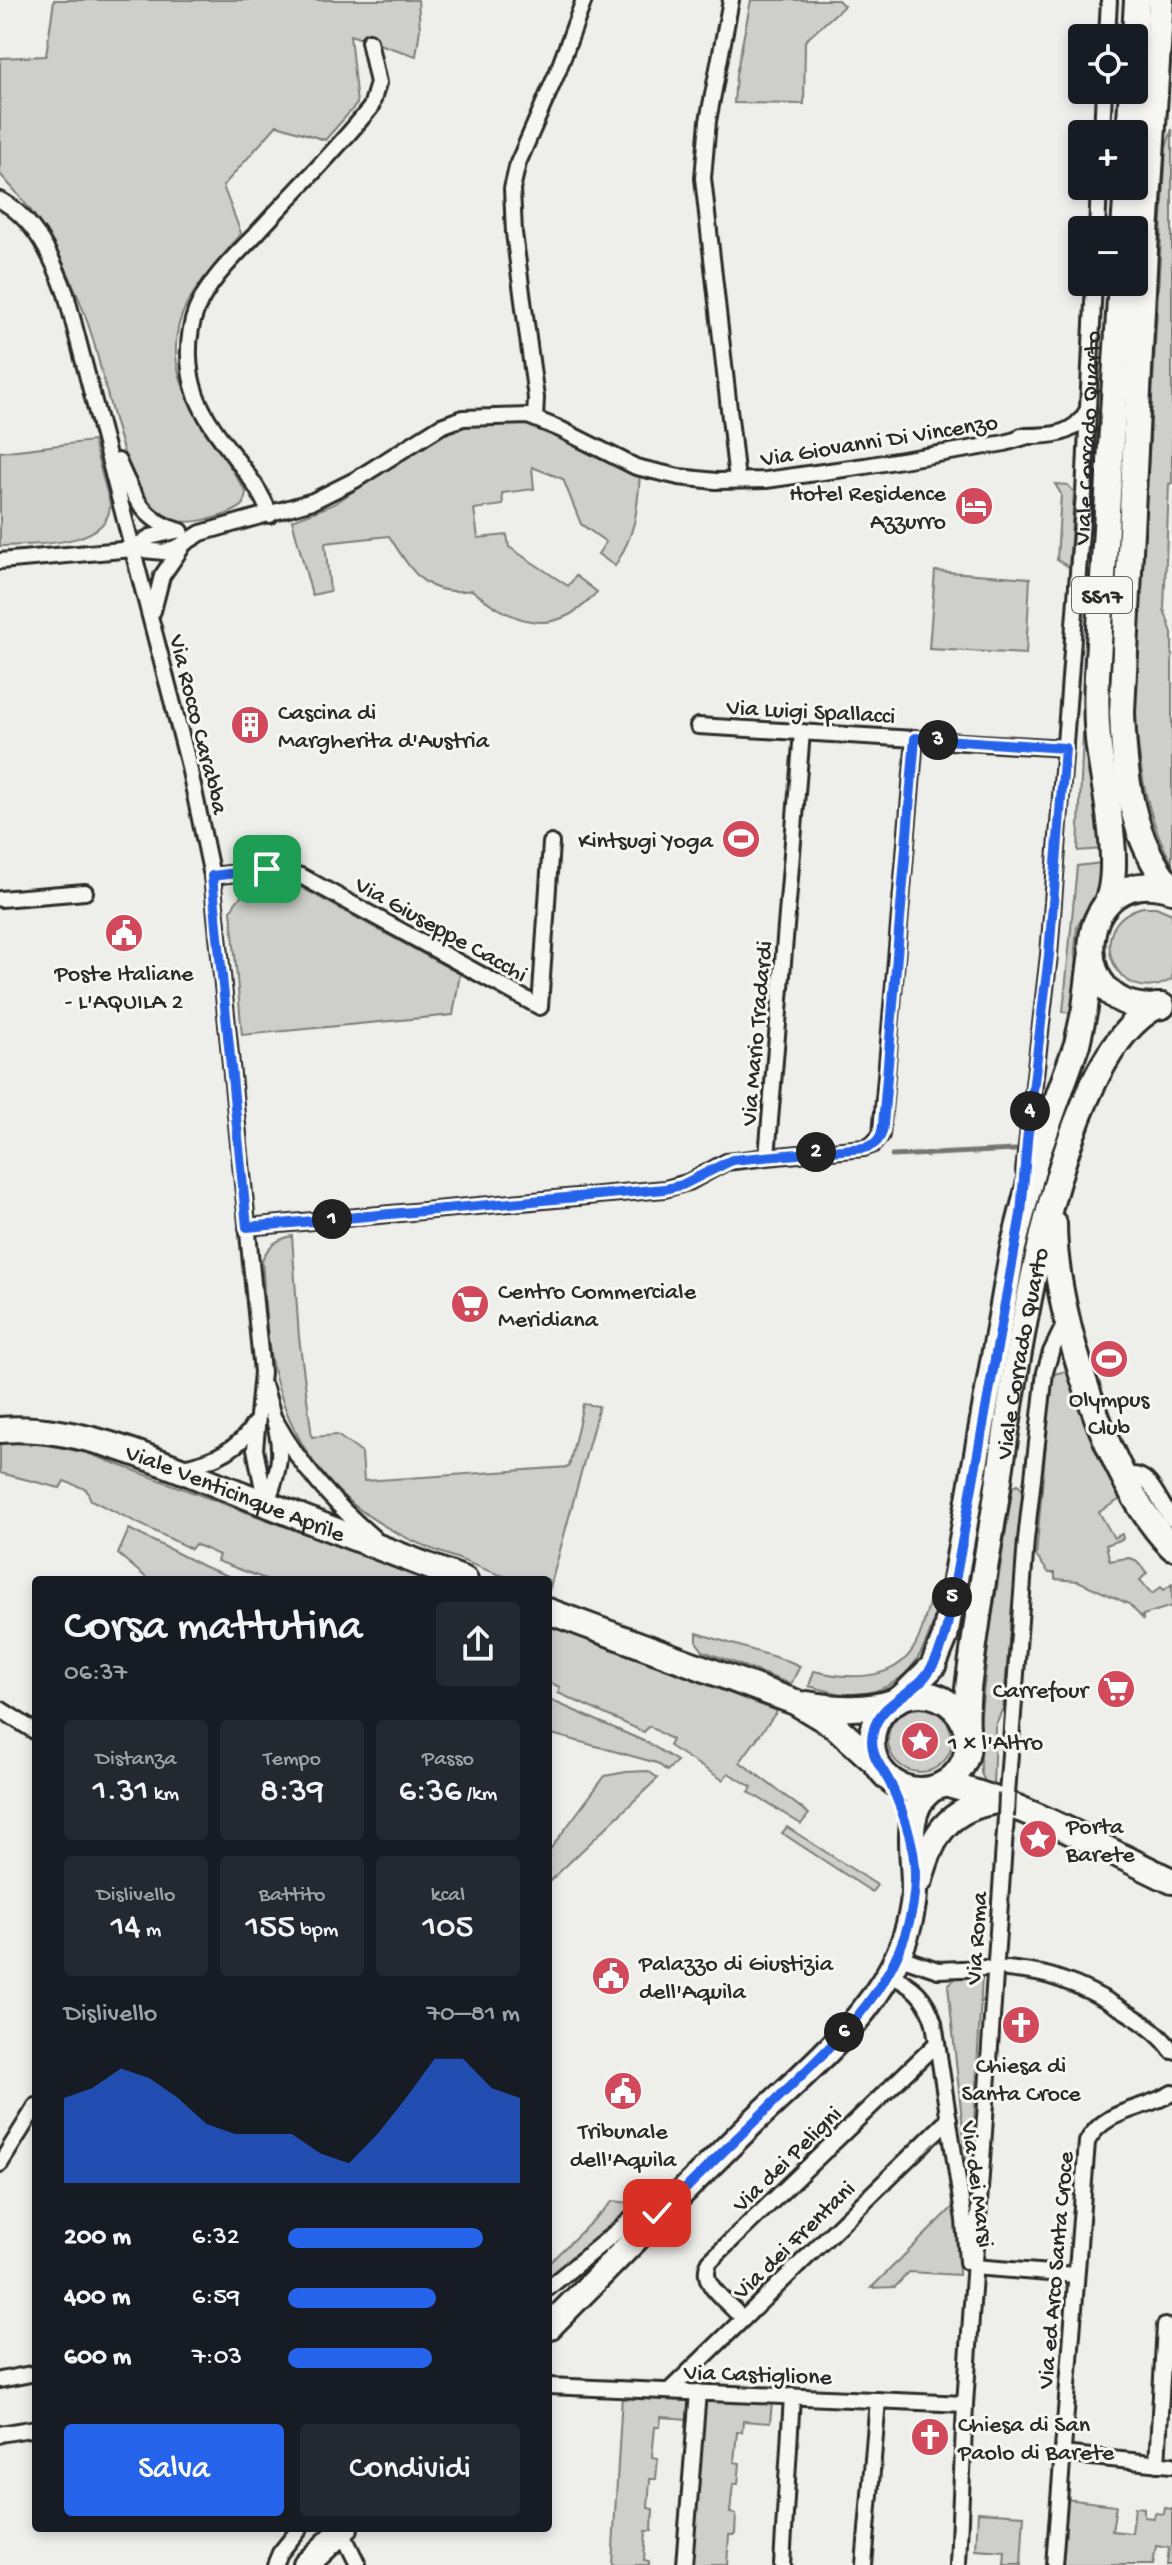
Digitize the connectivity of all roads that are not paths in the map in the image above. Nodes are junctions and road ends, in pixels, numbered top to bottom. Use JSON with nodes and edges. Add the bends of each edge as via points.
{"nodes":[{"id":1,"x":584,"y":0,"type":"edge"},
{"id":2,"x":731,"y":0,"type":"edge"},
{"id":3,"x":1109,"y":0,"type":"edge"},
{"id":4,"x":1137,"y":0,"type":"edge"},
{"id":5,"x":1161,"y":0,"type":"edge"},
{"id":6,"x":1108,"y":24,"type":"edge"},
{"id":7,"x":1136,"y":24,"type":"edge"},
{"id":8,"x":369,"y":41,"type":"dead end"},
{"id":9,"x":4,"y":202,"type":"edge"},
{"id":10,"x":1093,"y":296,"type":"edge"},
{"id":11,"x":1120,"y":296,"type":"edge"},
{"id":12,"x":1088,"y":408,"type":"junction"},
{"id":13,"x":535,"y":418,"type":"junction"},
{"id":14,"x":1056,"y":435,"type":"junction"},
{"id":15,"x":105,"y":437,"type":"junction"},
{"id":16,"x":1085,"y":461,"type":"junction"},
{"id":17,"x":737,"y":480,"type":"junction"},
{"id":18,"x":270,"y":515,"type":"junction"},
{"id":19,"x":190,"y":535,"type":"junction"},
{"id":20,"x":133,"y":549,"type":"junction"},
{"id":21,"x":0,"y":561,"type":"edge"},
{"id":22,"x":152,"y":623,"type":"junction"},
{"id":23,"x":698,"y":726,"type":"dead end"},
{"id":24,"x":802,"y":732,"type":"junction"},
{"id":25,"x":915,"y":738,"type":"junction"},
{"id":26,"x":1065,"y":748,"type":"junction"},
{"id":27,"x":551,"y":843,"type":"dead end"},
{"id":28,"x":212,"y":876,"type":"junction"},
{"id":29,"x":1172,"y":889,"type":"edge"},
{"id":30,"x":85,"y":892,"type":"dead end"},
{"id":31,"x":0,"y":899,"type":"edge"},
{"id":32,"x":1105,"y":906,"type":"junction"},
{"id":33,"x":1091,"y":959,"type":"junction"},
{"id":34,"x":1164,"y":1004,"type":"edge"},
{"id":35,"x":767,"y":1157,"type":"junction"},
{"id":36,"x":1059,"y":1178,"type":"junction"},
{"id":37,"x":1021,"y":1214,"type":"junction"},
{"id":38,"x":247,"y":1227,"type":"junction"},
{"id":39,"x":1067,"y":1320,"type":"junction"},
{"id":40,"x":262,"y":1372,"type":"junction"},
{"id":41,"x":258,"y":1417,"type":"junction"},
{"id":42,"x":275,"y":1420,"type":"junction"},
{"id":43,"x":0,"y":1430,"type":"edge"},
{"id":44,"x":174,"y":1468,"type":"junction"},
{"id":45,"x":1124,"y":1477,"type":"junction"},
{"id":46,"x":266,"y":1504,"type":"junction"},
{"id":47,"x":1172,"y":1519,"type":"edge"},
{"id":48,"x":1172,"y":1547,"type":"edge"},
{"id":49,"x":391,"y":1553,"type":"junction"},
{"id":50,"x":454,"y":1576,"type":"edge"},
{"id":51,"x":552,"y":1612,"type":"edge"},
{"id":52,"x":899,"y":1699,"type":"junction"},
{"id":53,"x":795,"y":1702,"type":"junction"},
{"id":54,"x":0,"y":1709,"type":"edge"},
{"id":55,"x":32,"y":1729,"type":"edge"},
{"id":56,"x":967,"y":1729,"type":"junction"},
{"id":57,"x":882,"y":1770,"type":"junction"},
{"id":58,"x":938,"y":1787,"type":"junction"},
{"id":59,"x":1003,"y":1804,"type":"junction"},
{"id":60,"x":913,"y":1851,"type":"junction"},
{"id":61,"x":1172,"y":1881,"type":"edge"},
{"id":62,"x":913,"y":1905,"type":"junction"},
{"id":63,"x":893,"y":1965,"type":"junction"},
{"id":64,"x":985,"y":1968,"type":"dead end"},
{"id":65,"x":1007,"y":1969,"type":"dead end"},
{"id":66,"x":945,"y":1971,"type":"junction"},
{"id":67,"x":930,"y":2009,"type":"junction"},
{"id":68,"x":937,"y":2043,"type":"junction"},
{"id":69,"x":1172,"y":2051,"type":"edge"},
{"id":70,"x":1172,"y":2093,"type":"edge"},
{"id":71,"x":32,"y":2112,"type":"edge"},
{"id":72,"x":949,"y":2119,"type":"junction"},
{"id":73,"x":0,"y":2164,"type":"edge"},
{"id":74,"x":660,"y":2215,"type":"junction"},
{"id":75,"x":974,"y":2271,"type":"junction"},
{"id":76,"x":1075,"y":2275,"type":"junction"},
{"id":77,"x":552,"y":2285,"type":"edge"},
{"id":78,"x":735,"y":2320,"type":"junction"},
{"id":79,"x":552,"y":2324,"type":"edge"},
{"id":80,"x":1165,"y":2326,"type":"dead end"},
{"id":81,"x":32,"y":2374,"type":"edge"},
{"id":82,"x":0,"y":2380,"type":"edge"},
{"id":83,"x":552,"y":2386,"type":"edge"},
{"id":84,"x":669,"y":2391,"type":"junction"},
{"id":85,"x":698,"y":2392,"type":"junction"},
{"id":86,"x":792,"y":2396,"type":"junction"},
{"id":87,"x":878,"y":2400,"type":"junction"},
{"id":88,"x":965,"y":2404,"type":"junction"},
{"id":89,"x":32,"y":2429,"type":"edge"},
{"id":90,"x":0,"y":2434,"type":"edge"},
{"id":91,"x":1061,"y":2454,"type":"junction"},
{"id":92,"x":1164,"y":2465,"type":"edge"},
{"id":93,"x":297,"y":2532,"type":"edge"},
{"id":94,"x":342,"y":2532,"type":"edge"},
{"id":95,"x":345,"y":2532,"type":"edge"},
{"id":96,"x":275,"y":2565,"type":"edge"},
{"id":97,"x":306,"y":2565,"type":"edge"},
{"id":98,"x":358,"y":2565,"type":"edge"},
{"id":99,"x":684,"y":2565,"type":"edge"},
{"id":100,"x":782,"y":2565,"type":"edge"},
{"id":101,"x":864,"y":2565,"type":"edge"},
{"id":102,"x":958,"y":2565,"type":"edge"},
{"id":103,"x":1054,"y":2565,"type":"edge"}],
"edges":[{"from":1,"to":13,"type":"street","via":[[512,189]]},
{"from":2,"to":17,"type":"street","via":[[711,101],[704,200]]},
{"from":3,"to":6,"type":"street"},
{"from":4,"to":7,"type":"main road"},
{"from":5,"to":29,"type":"main road","name":"Viale Corrado Quarto","number":"SS17","via":[[1122,712],[1127,779],[1138,825],[1156,870]]},
{"from":8,"to":18,"type":"street","via":[[378,83],[371,107],[229,263],[202,299],[192,329],[190,373],[198,400]]},
{"from":9,"to":15,"type":"street","name":"Via Rocco Carabba","via":[[37,235],[62,284]]},
{"from":10,"to":12,"type":"street","name":"Viale Corrado Quarto"},
{"from":11,"to":32,"type":"main road","name":"Viale Corrado Quarto","number":"SS17","via":[[1097,676],[1098,738],[1112,850]]},
{"from":12,"to":14,"type":"street","via":[[1080,421]]},
{"from":12,"to":16,"type":"street","name":"Viale Corrado Quarto"},
{"from":13,"to":17,"type":"street","name":"Via Giovanni Di Vincenzo","via":[[645,470],[697,480]]},
{"from":13,"to":18,"type":"street","name":"Via Giovanni Di Vincenzo","via":[[452,421],[332,493]]},
{"from":14,"to":16,"type":"street","via":[[1074,445]]},
{"from":14,"to":17,"type":"street","name":"Via Giovanni Di Vincenzo","via":[[766,480]]},
{"from":15,"to":19,"type":"street","via":[[139,506],[157,523]]},
{"from":15,"to":20,"type":"street","name":"Via Rocco Carabba"},
{"from":16,"to":26,"type":"street","name":"Viale Corrado Quarto"},
{"from":18,"to":19,"type":"street","name":"Via Giovanni Di Vincenzo"},
{"from":19,"to":20,"type":"street","name":"Via Giovanni Di Vincenzo","via":[[164,552]]},
{"from":19,"to":22,"type":"street","via":[[162,576]]},
{"from":20,"to":21,"type":"street","name":"Via Giovanni Di Vincenzo"},
{"from":20,"to":22,"type":"street","name":"Via Rocco Carabba"},
{"from":22,"to":28,"type":"street","name":"Via Rocco Carabba"},
{"from":23,"to":24,"type":"street","name":"Via Luigi Spallacci"},
{"from":24,"to":25,"type":"street","name":"Via Luigi Spallacci"},
{"from":24,"to":35,"type":"street","name":"Via Mario Tradardi"},
{"from":25,"to":26,"type":"street","name":"Via Luigi Spallacci"},
{"from":25,"to":35,"type":"street","name":"Via Mario Tradardi","via":[[881,1135],[864,1148]]},
{"from":26,"to":37,"type":"street","name":"Viale Corrado Quarto"},
{"from":27,"to":28,"type":"street","name":"Via Giuseppe Cacchi","via":[[540,1007],[301,876],[273,869]]},
{"from":28,"to":38,"type":"street","name":"Via Rocco Carabba"},
{"from":29,"to":32,"type":"main road","number":"SS17","via":[[1137,887]]},
{"from":30,"to":31,"type":"street"},
{"from":32,"to":33,"type":"main road","number":"SS17","via":[[1091,935]]},
{"from":33,"to":34,"type":"main road","via":[[1099,978],[1118,997],[1137,1005]]},
{"from":33,"to":37,"type":"main road","name":"Viale Corrado Quarto","number":"SS17","via":[[1077,1044]]},
{"from":34,"to":36,"type":"main road","name":"Viale Corrado Quarto","via":[[1135,1022],[1109,1056]]},
{"from":35,"to":38,"type":"street","via":[[721,1163],[665,1189]]},
{"from":36,"to":39,"type":"main road","via":[[1055,1255]]},
{"from":36,"to":56,"type":"main road","name":"Viale Corrado Quarto","via":[[1022,1336],[977,1617]]},
{"from":37,"to":52,"type":"main road","name":"Viale Corrado Quarto","number":"SS17","via":[[945,1637],[933,1666]]},
{"from":38,"to":40,"type":"street","name":"Via Rocco Carabba"},
{"from":39,"to":45,"type":"main road","via":[[1092,1401]]},
{"from":39,"to":59,"type":"street","name":"Via Roma","via":[[1045,1372]]},
{"from":40,"to":41,"type":"street","name":"Via Rocco Carabba"},
{"from":40,"to":42,"type":"street","name":"Via Rocco Carabba"},
{"from":41,"to":44,"type":"street","via":[[231,1449]]},
{"from":41,"to":46,"type":"street","name":"Via Rocco Carabba","via":[[255,1449]]},
{"from":42,"to":46,"type":"street","name":"Via Rocco Carabba","via":[[280,1465]]},
{"from":42,"to":49,"type":"street","name":"Via Rocco Carabba","via":[[319,1486]]},
{"from":43,"to":44,"type":"main road","name":"Viale Venticinque Aprile","via":[[67,1434]]},
{"from":44,"to":46,"type":"main road","name":"Viale Venticinque Aprile"},
{"from":45,"to":47,"type":"street","via":[[1144,1477]]},
{"from":45,"to":48,"type":"main road","via":[[1145,1515]]},
{"from":46,"to":49,"type":"main road","name":"Viale Venticinque Aprile"},
{"from":49,"to":50,"type":"main road","name":"Viale Venticinque Aprile"},
{"from":51,"to":53,"type":"main road"},
{"from":52,"to":53,"type":"main road","via":[[855,1708]]},
{"from":52,"to":56,"type":"main road","via":[[926,1694],[941,1699]]},
{"from":52,"to":57,"type":"main road","via":[[883,1711],[873,1733],[872,1749]]},
{"from":53,"to":57,"type":"main road","via":[[835,1726]]},
{"from":54,"to":55,"type":"street"},
{"from":56,"to":58,"type":"main road","via":[[966,1757],[956,1775]]},
{"from":57,"to":58,"type":"main road","via":[[910,1790]]},
{"from":57,"to":60,"type":"main road"},
{"from":58,"to":59,"type":"main road"},
{"from":58,"to":60,"type":"main road","via":[[914,1810]]},
{"from":59,"to":61,"type":"main road"},
{"from":59,"to":62,"type":"main road","via":[[967,1810],[941,1828]]},
{"from":59,"to":75,"type":"street","name":"Via Roma"},
{"from":60,"to":62,"type":"main road"},
{"from":62,"to":63,"type":"main road"},
{"from":63,"to":66,"type":"street"},
{"from":63,"to":67,"type":"street"},
{"from":63,"to":74,"type":"main road","via":[[848,2028]]},
{"from":64,"to":66,"type":"street"},
{"from":65,"to":69,"type":"street","via":[[1070,1983],[1145,2024]]},
{"from":66,"to":67,"type":"street","via":[[930,1981]]},
{"from":67,"to":68,"type":"street","name":"Via dei Marsi"},
{"from":68,"to":72,"type":"street","name":"Via dei Marsi"},
{"from":68,"to":78,"type":"street","name":"Via dei Peligni","via":[[708,2264],[711,2285]]},
{"from":70,"to":76,"type":"street","name":"Via ed Arco Santa Croce","via":[[1112,2117],[1090,2136]]},
{"from":71,"to":73,"type":"street"},
{"from":72,"to":75,"type":"street","name":"Via dei Marsi","via":[[968,2268]]},
{"from":72,"to":78,"type":"street","name":"Via dei Frentani"},
{"from":74,"to":77,"type":"street","via":[[649,2212],[633,2218]]},
{"from":74,"to":79,"type":"main road"},
{"from":75,"to":76,"type":"street"},
{"from":75,"to":88,"type":"street","name":"Via Roma"},
{"from":76,"to":91,"type":"street","name":"Via ed Arco Santa Croce"},
{"from":78,"to":84,"type":"street","name":"Via dei Frentani"},
{"from":80,"to":92,"type":"street"},
{"from":81,"to":82,"type":"street"},
{"from":83,"to":84,"type":"street","name":"Via Castiglione"},
{"from":84,"to":85,"type":"street","name":"Via Castiglione"},
{"from":85,"to":86,"type":"street","name":"Via Castiglione"},
{"from":85,"to":99,"type":"street"},
{"from":86,"to":87,"type":"street","name":"Via Castiglione"},
{"from":86,"to":100,"type":"street"},
{"from":87,"to":88,"type":"street","name":"Via Castiglione"},
{"from":87,"to":101,"type":"street"},
{"from":88,"to":102,"type":"street","name":"Via Roma"},
{"from":89,"to":90,"type":"street"},
{"from":91,"to":92,"type":"street"},
{"from":91,"to":103,"type":"street","name":"Via ed Arco Santa Croce"},
{"from":93,"to":96,"type":"street"},
{"from":94,"to":97,"type":"main road"},
{"from":95,"to":98,"type":"street"}]}
